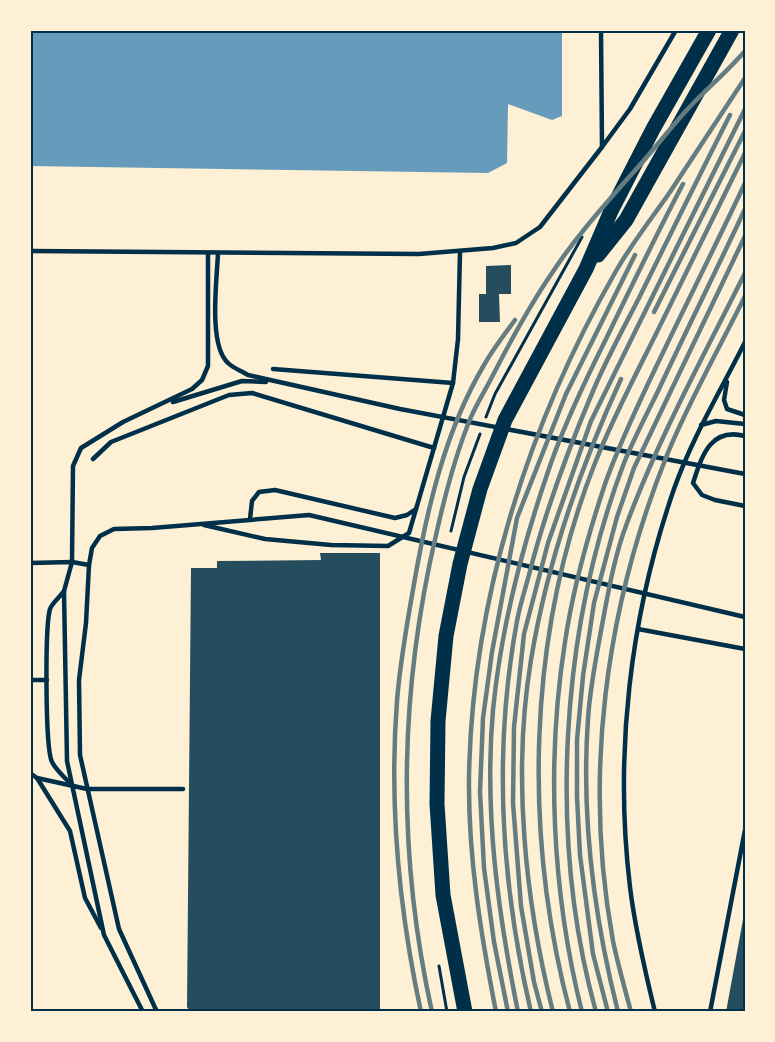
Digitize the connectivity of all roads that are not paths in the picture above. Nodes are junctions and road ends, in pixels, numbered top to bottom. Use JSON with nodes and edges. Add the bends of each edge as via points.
{"nodes":[{"id":1,"x":601,"y":30,"type":"edge"},
{"id":2,"x":676,"y":30,"type":"edge"},
{"id":3,"x":709,"y":30,"type":"edge"},
{"id":4,"x":732,"y":30,"type":"edge"},
{"id":5,"x":602,"y":147,"type":"junction"},
{"id":6,"x":30,"y":251,"type":"edge"},
{"id":7,"x":459,"y":252,"type":"junction"},
{"id":8,"x":208,"y":253,"type":"junction"},
{"id":9,"x":218,"y":253,"type":"junction"},
{"id":10,"x":586,"y":269,"type":"junction"},
{"id":11,"x":745,"y":342,"type":"edge"},
{"id":12,"x":273,"y":369,"type":"dead end"},
{"id":13,"x":728,"y":376,"type":"junction"},
{"id":14,"x":274,"y":382,"type":"junction"},
{"id":15,"x":453,"y":383,"type":"junction"},
{"id":16,"x":159,"y":406,"type":"junction"},
{"id":17,"x":745,"y":415,"type":"edge"},
{"id":18,"x":745,"y":424,"type":"edge"},
{"id":19,"x":701,"y":425,"type":"junction"},
{"id":20,"x":745,"y":436,"type":"edge"},
{"id":21,"x":434,"y":448,"type":"junction"},
{"id":22,"x":93,"y":459,"type":"dead end"},
{"id":23,"x":745,"y":474,"type":"edge"},
{"id":24,"x":745,"y":506,"type":"edge"},
{"id":25,"x":416,"y":508,"type":"junction"},
{"id":26,"x":250,"y":519,"type":"junction"},
{"id":27,"x":200,"y":524,"type":"junction"},
{"id":28,"x":72,"y":562,"type":"junction"},
{"id":29,"x":30,"y":563,"type":"edge"},
{"id":30,"x":89,"y":565,"type":"junction"},
{"id":31,"x":64,"y":591,"type":"junction"},
{"id":32,"x":745,"y":617,"type":"edge"},
{"id":33,"x":638,"y":629,"type":"junction"},
{"id":34,"x":745,"y":649,"type":"edge"},
{"id":35,"x":30,"y":680,"type":"edge"},
{"id":36,"x":47,"y":680,"type":"junction"},
{"id":37,"x":30,"y":773,"type":"edge"},
{"id":38,"x":38,"y":778,"type":"junction"},
{"id":39,"x":71,"y":785,"type":"junction"},
{"id":40,"x":87,"y":789,"type":"junction"},
{"id":41,"x":183,"y":789,"type":"dead end"},
{"id":42,"x":745,"y":830,"type":"edge"},
{"id":43,"x":104,"y":935,"type":"junction"},
{"id":44,"x":143,"y":1012,"type":"edge"},
{"id":45,"x":157,"y":1012,"type":"edge"},
{"id":46,"x":465,"y":1012,"type":"edge"},
{"id":47,"x":656,"y":1012,"type":"edge"},
{"id":48,"x":710,"y":1012,"type":"edge"}],
"edges":[{"from":1,"to":5,"type":"lane"},
{"from":2,"to":5,"type":"lane","via":[[630,109]]},
{"from":3,"to":10,"type":"main road","via":[[653,129]]},
{"from":4,"to":10,"type":"main road","via":[[626,220]]},
{"from":5,"to":7,"type":"lane","via":[[540,227],[516,243]]},
{"from":6,"to":8,"type":"lane"},
{"from":7,"to":9,"type":"lane"},
{"from":7,"to":15,"type":"lane"},
{"from":8,"to":9,"type":"lane"},
{"from":8,"to":16,"type":"lane","via":[[208,366],[202,380],[192,389]]},
{"from":9,"to":14,"type":"lane","via":[[219,350],[227,363],[248,375]]},
{"from":10,"to":46,"type":"main road","via":[[505,420],[480,489],[446,636],[436,804],[443,895]]},
{"from":11,"to":13,"type":"lane"},
{"from":12,"to":15,"type":"lane"},
{"from":13,"to":17,"type":"lane","via":[[724,400],[728,409]]},
{"from":13,"to":19,"type":"lane"},
{"from":14,"to":16,"type":"lane","via":[[242,381]]},
{"from":14,"to":23,"type":"lane"},
{"from":15,"to":21,"type":"lane"},
{"from":16,"to":28,"type":"lane","via":[[81,448],[73,466]]},
{"from":18,"to":19,"type":"lane","via":[[716,421]]},
{"from":19,"to":33,"type":"lane","via":[[675,487],[649,569]]},
{"from":20,"to":24,"type":"lane","via":[[735,434],[715,440],[703,452],[693,483],[702,495]]},
{"from":21,"to":22,"type":"lane","via":[[252,393],[229,395],[111,442]]},
{"from":21,"to":25,"type":"lane"},
{"from":25,"to":26,"type":"lane","via":[[394,518],[275,490],[260,492],[252,501]]},
{"from":25,"to":27,"type":"lane","via":[[408,533],[388,546],[265,539]]},
{"from":26,"to":27,"type":"lane"},
{"from":26,"to":32,"type":"lane","via":[[309,514]]},
{"from":27,"to":30,"type":"lane","via":[[114,529],[99,536]]},
{"from":28,"to":29,"type":"lane"},
{"from":28,"to":30,"type":"lane"},
{"from":28,"to":31,"type":"lane"},
{"from":30,"to":40,"type":"lane","via":[[79,680],[80,755]]},
{"from":31,"to":36,"type":"lane","via":[[50,608]]},
{"from":31,"to":39,"type":"lane","via":[[67,761]]},
{"from":33,"to":34,"type":"lane"},
{"from":33,"to":47,"type":"lane","via":[[625,737],[625,813],[630,888]]},
{"from":35,"to":36,"type":"lane"},
{"from":36,"to":39,"type":"lane","via":[[48,749],[52,762]]},
{"from":37,"to":38,"type":"lane"},
{"from":38,"to":39,"type":"lane"},
{"from":38,"to":43,"type":"lane","via":[[70,831],[85,898]]},
{"from":39,"to":40,"type":"lane"},
{"from":39,"to":43,"type":"lane"},
{"from":40,"to":41,"type":"lane"},
{"from":40,"to":45,"type":"lane","via":[[119,929]]},
{"from":42,"to":48,"type":"lane"},
{"from":43,"to":44,"type":"lane"}]}
